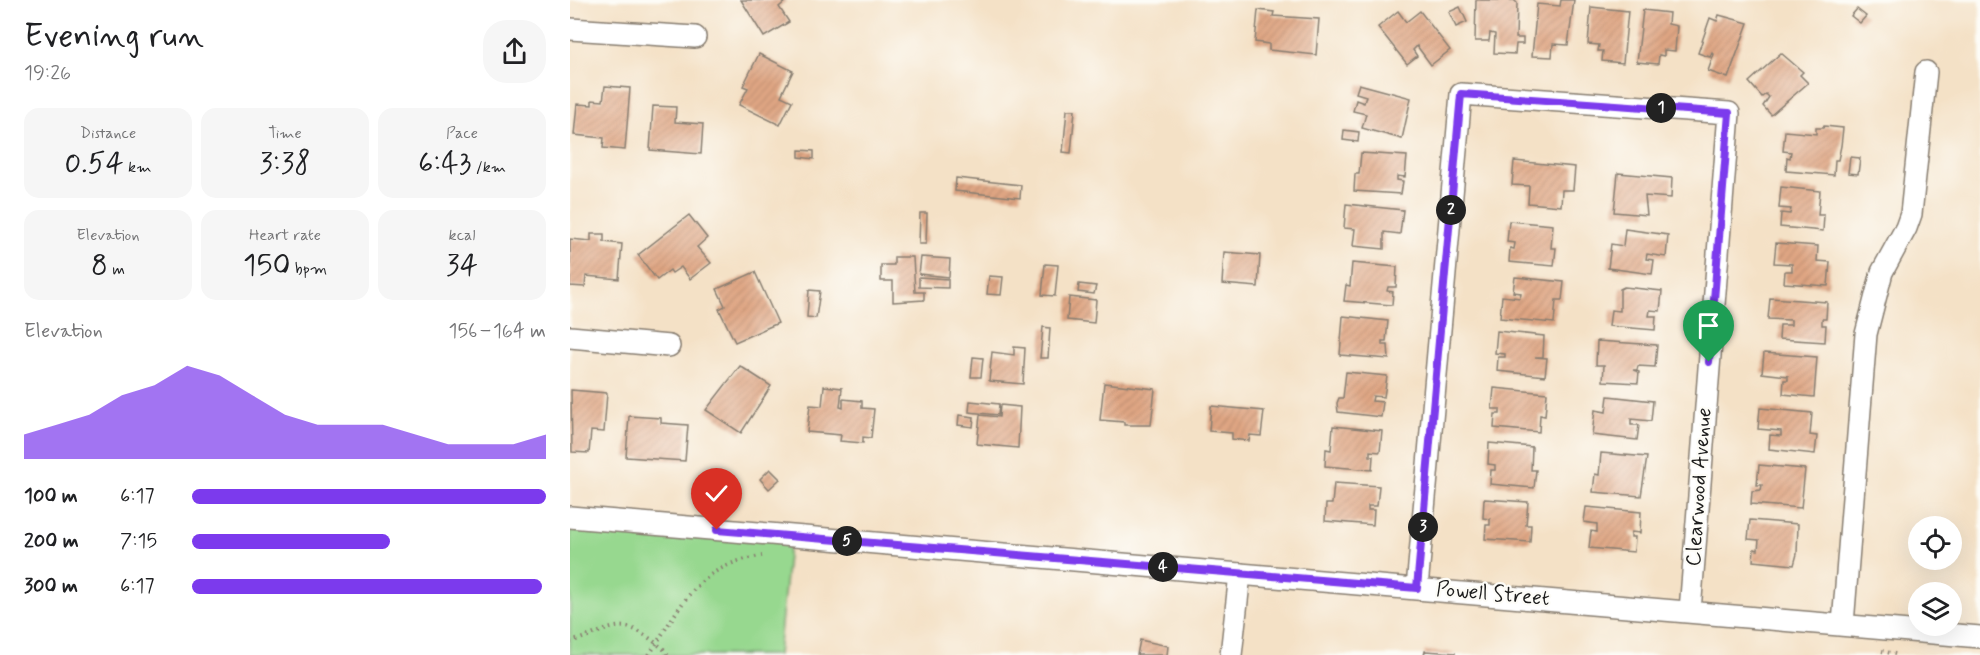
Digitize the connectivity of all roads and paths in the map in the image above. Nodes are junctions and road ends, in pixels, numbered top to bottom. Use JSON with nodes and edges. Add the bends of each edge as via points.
{"nodes":[{"id":1,"x":570,"y":29,"type":"edge"},
{"id":2,"x":695,"y":38,"type":"dead end"},
{"id":3,"x":1926,"y":72,"type":"dead end"},
{"id":4,"x":570,"y":337,"type":"edge"},
{"id":5,"x":669,"y":346,"type":"dead end"},
{"id":6,"x":570,"y":517,"type":"edge"},
{"id":7,"x":765,"y":556,"type":"dead end"},
{"id":8,"x":1240,"y":574,"type":"junction"},
{"id":9,"x":1417,"y":588,"type":"junction"},
{"id":10,"x":1690,"y":610,"type":"junction"},
{"id":11,"x":1844,"y":624,"type":"junction"},
{"id":12,"x":1980,"y":637,"type":"edge"},
{"id":13,"x":570,"y":642,"type":"edge"},
{"id":14,"x":657,"y":643,"type":"junction"},
{"id":15,"x":650,"y":655,"type":"edge"},
{"id":16,"x":667,"y":655,"type":"edge"},
{"id":17,"x":1231,"y":655,"type":"edge"}],
"edges":[{"from":1,"to":2,"type":"street"},
{"from":3,"to":11,"type":"street","via":[[1911,214],[1882,272],[1866,334]]},
{"from":4,"to":5,"type":"street"},
{"from":6,"to":8,"type":"street","name":"Powell Street"},
{"from":7,"to":14,"type":"path","via":[[744,558],[704,578],[691,590]]},
{"from":8,"to":9,"type":"street","name":"Powell Street"},
{"from":8,"to":17,"type":"street"},
{"from":9,"to":10,"type":"street","name":"Powell Street"},
{"from":9,"to":10,"type":"street","name":"Clearwood Avenue","via":[[1461,94],[1729,113]]},
{"from":10,"to":11,"type":"street","name":"Powell Street"},
{"from":11,"to":12,"type":"street","name":"Powell Street"},
{"from":13,"to":14,"type":"path","via":[[617,625],[641,630]]},
{"from":14,"to":15,"type":"path"},
{"from":14,"to":16,"type":"path"}]}
